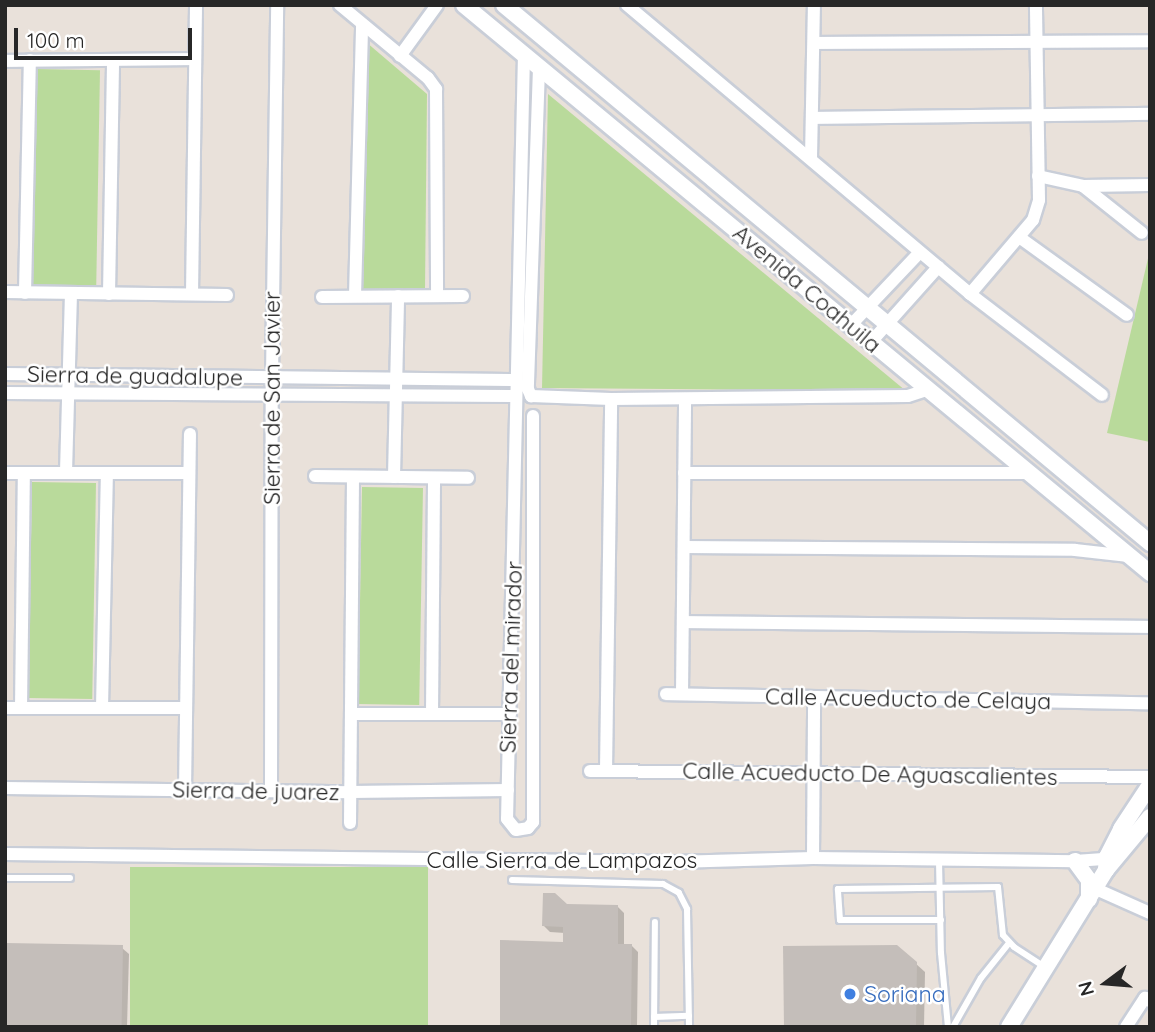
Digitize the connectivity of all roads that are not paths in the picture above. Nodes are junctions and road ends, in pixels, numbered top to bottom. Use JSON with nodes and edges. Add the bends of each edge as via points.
{"nodes":[{"id":1,"x":196,"y":5,"type":"edge"},
{"id":2,"x":277,"y":5,"type":"edge"},
{"id":3,"x":340,"y":5,"type":"edge"},
{"id":4,"x":437,"y":5,"type":"edge"},
{"id":5,"x":464,"y":5,"type":"edge"},
{"id":6,"x":504,"y":5,"type":"edge"},
{"id":7,"x":627,"y":5,"type":"edge"},
{"id":8,"x":814,"y":5,"type":"edge"},
{"id":9,"x":1036,"y":5,"type":"edge"},
{"id":10,"x":362,"y":24,"type":"junction"},
{"id":11,"x":1150,"y":41,"type":"edge"},
{"id":12,"x":1037,"y":42,"type":"junction"},
{"id":13,"x":814,"y":43,"type":"junction"},
{"id":14,"x":524,"y":54,"type":"junction"},
{"id":15,"x":400,"y":56,"type":"junction"},
{"id":16,"x":30,"y":60,"type":"junction"},
{"id":17,"x":194,"y":60,"type":"junction"},
{"id":18,"x":5,"y":61,"type":"edge"},
{"id":19,"x":113,"y":61,"type":"junction"},
{"id":20,"x":539,"y":68,"type":"junction"},
{"id":21,"x":1150,"y":114,"type":"edge"},
{"id":22,"x":1036,"y":117,"type":"junction"},
{"id":23,"x":813,"y":118,"type":"junction"},
{"id":24,"x":811,"y":158,"type":"junction"},
{"id":25,"x":1038,"y":176,"type":"junction"},
{"id":26,"x":1083,"y":186,"type":"junction"},
{"id":27,"x":1150,"y":186,"type":"edge"},
{"id":28,"x":1142,"y":233,"type":"dead end"},
{"id":29,"x":1020,"y":237,"type":"junction"},
{"id":30,"x":920,"y":252,"type":"junction"},
{"id":31,"x":938,"y":267,"type":"junction"},
{"id":32,"x":5,"y":292,"type":"edge"},
{"id":33,"x":25,"y":293,"type":"junction"},
{"id":34,"x":970,"y":293,"type":"junction"},
{"id":35,"x":109,"y":294,"type":"junction"},
{"id":36,"x":192,"y":294,"type":"junction"},
{"id":37,"x":71,"y":295,"type":"junction"},
{"id":38,"x":227,"y":295,"type":"dead end"},
{"id":39,"x":355,"y":296,"type":"junction"},
{"id":40,"x":398,"y":296,"type":"junction"},
{"id":41,"x":437,"y":296,"type":"junction"},
{"id":42,"x":463,"y":296,"type":"dead end"},
{"id":43,"x":322,"y":297,"type":"dead end"},
{"id":44,"x":866,"y":309,"type":"junction"},
{"id":45,"x":1127,"y":315,"type":"dead end"},
{"id":46,"x":851,"y":325,"type":"junction"},
{"id":47,"x":885,"y":326,"type":"junction"},
{"id":48,"x":871,"y":342,"type":"junction"},
{"id":49,"x":5,"y":374,"type":"edge"},
{"id":50,"x":69,"y":375,"type":"junction"},
{"id":51,"x":272,"y":377,"type":"junction"},
{"id":52,"x":396,"y":378,"type":"junction"},
{"id":53,"x":516,"y":380,"type":"junction"},
{"id":54,"x":927,"y":390,"type":"junction"},
{"id":55,"x":5,"y":393,"type":"edge"},
{"id":56,"x":69,"y":393,"type":"junction"},
{"id":57,"x":272,"y":393,"type":"junction"},
{"id":58,"x":1102,"y":395,"type":"dead end"},
{"id":59,"x":395,"y":396,"type":"junction"},
{"id":60,"x":516,"y":396,"type":"junction"},
{"id":61,"x":611,"y":399,"type":"junction"},
{"id":62,"x":685,"y":399,"type":"junction"},
{"id":63,"x":533,"y":416,"type":"dead end"},
{"id":64,"x":190,"y":434,"type":"dead end"},
{"id":65,"x":24,"y":472,"type":"junction"},
{"id":66,"x":66,"y":472,"type":"junction"},
{"id":67,"x":1029,"y":472,"type":"junction"},
{"id":68,"x":5,"y":473,"type":"edge"},
{"id":69,"x":107,"y":473,"type":"junction"},
{"id":70,"x":189,"y":473,"type":"junction"},
{"id":71,"x":684,"y":473,"type":"junction"},
{"id":72,"x":315,"y":476,"type":"dead end"},
{"id":73,"x":353,"y":477,"type":"junction"},
{"id":74,"x":394,"y":477,"type":"junction"},
{"id":75,"x":434,"y":478,"type":"junction"},
{"id":76,"x":468,"y":478,"type":"dead end"},
{"id":77,"x":1150,"y":543,"type":"edge"},
{"id":78,"x":684,"y":547,"type":"junction"},
{"id":79,"x":514,"y":554,"type":"junction"},
{"id":80,"x":532,"y":555,"type":"junction"},
{"id":81,"x":1129,"y":556,"type":"junction"},
{"id":82,"x":1150,"y":573,"type":"edge"},
{"id":83,"x":685,"y":622,"type":"junction"},
{"id":84,"x":1150,"y":627,"type":"edge"},
{"id":85,"x":666,"y":694,"type":"dead end"},
{"id":86,"x":682,"y":694,"type":"junction"},
{"id":87,"x":814,"y":699,"type":"junction"},
{"id":88,"x":1150,"y":703,"type":"edge"},
{"id":89,"x":5,"y":708,"type":"edge"},
{"id":90,"x":21,"y":708,"type":"junction"},
{"id":91,"x":102,"y":708,"type":"junction"},
{"id":92,"x":185,"y":708,"type":"junction"},
{"id":93,"x":432,"y":713,"type":"junction"},
{"id":94,"x":351,"y":714,"type":"junction"},
{"id":95,"x":510,"y":714,"type":"junction"},
{"id":96,"x":590,"y":771,"type":"dead end"},
{"id":97,"x":606,"y":771,"type":"junction"},
{"id":98,"x":813,"y":774,"type":"junction"},
{"id":99,"x":1150,"y":777,"type":"edge"},
{"id":100,"x":1150,"y":785,"type":"edge"},
{"id":101,"x":5,"y":788,"type":"edge"},
{"id":102,"x":185,"y":790,"type":"junction"},
{"id":103,"x":271,"y":790,"type":"junction"},
{"id":104,"x":508,"y":790,"type":"junction"},
{"id":105,"x":351,"y":792,"type":"junction"},
{"id":106,"x":350,"y":823,"type":"dead end"},
{"id":107,"x":1148,"y":823,"type":"edge"},
{"id":108,"x":5,"y":855,"type":"edge"},
{"id":109,"x":813,"y":858,"type":"junction"},
{"id":110,"x":939,"y":861,"type":"junction"},
{"id":111,"x":1075,"y":861,"type":"junction"},
{"id":112,"x":1111,"y":862,"type":"junction"},
{"id":113,"x":5,"y":878,"type":"edge"},
{"id":114,"x":70,"y":878,"type":"dead end"},
{"id":115,"x":512,"y":880,"type":"dead end"},
{"id":116,"x":942,"y":888,"type":"junction"},
{"id":117,"x":1092,"y":895,"type":"junction"},
{"id":118,"x":1150,"y":913,"type":"edge"},
{"id":119,"x":941,"y":920,"type":"junction"},
{"id":120,"x":655,"y":922,"type":"dead end"},
{"id":121,"x":1009,"y":943,"type":"junction"},
{"id":122,"x":1047,"y":968,"type":"junction"},
{"id":123,"x":1148,"y":997,"type":"edge"},
{"id":124,"x":689,"y":1016,"type":"junction"},
{"id":125,"x":654,"y":1017,"type":"junction"},
{"id":126,"x":654,"y":1027,"type":"edge"},
{"id":127,"x":688,"y":1027,"type":"edge"},
{"id":128,"x":951,"y":1027,"type":"edge"},
{"id":129,"x":1009,"y":1027,"type":"edge"},
{"id":130,"x":1126,"y":1027,"type":"edge"}],
"edges":[{"from":1,"to":17,"type":"street"},
{"from":2,"to":51,"type":"street","name":"Sierra de San Javier"},
{"from":3,"to":10,"type":"street"},
{"from":4,"to":15,"type":"street"},
{"from":5,"to":14,"type":"street","name":"Avenida Coahuila"},
{"from":6,"to":44,"type":"street","name":"Avenida Coahuila"},
{"from":7,"to":24,"type":"street"},
{"from":8,"to":13,"type":"street"},
{"from":9,"to":12,"type":"street"},
{"from":10,"to":15,"type":"street"},
{"from":10,"to":39,"type":"street"},
{"from":11,"to":12,"type":"street"},
{"from":12,"to":13,"type":"street"},
{"from":12,"to":22,"type":"street"},
{"from":13,"to":23,"type":"street"},
{"from":14,"to":20,"type":"street","name":"Avenida Coahuila"},
{"from":14,"to":53,"type":"street","name":"Sierra del mirador"},
{"from":15,"to":41,"type":"street","via":[[428,78],[437,96]]},
{"from":16,"to":18,"type":"street"},
{"from":16,"to":19,"type":"street"},
{"from":16,"to":33,"type":"street"},
{"from":17,"to":19,"type":"street"},
{"from":17,"to":36,"type":"street"},
{"from":19,"to":35,"type":"street"},
{"from":20,"to":46,"type":"street","name":"Avenida Coahuila"},
{"from":20,"to":61,"type":"street","via":[[528,389],[531,396]]},
{"from":21,"to":22,"type":"street"},
{"from":22,"to":23,"type":"street"},
{"from":22,"to":25,"type":"street"},
{"from":23,"to":24,"type":"street"},
{"from":24,"to":30,"type":"street"},
{"from":25,"to":26,"type":"street"},
{"from":25,"to":29,"type":"street","via":[[1037,210]]},
{"from":26,"to":27,"type":"street"},
{"from":26,"to":28,"type":"street"},
{"from":29,"to":34,"type":"street"},
{"from":29,"to":45,"type":"street"},
{"from":30,"to":31,"type":"street"},
{"from":30,"to":44,"type":"street"},
{"from":31,"to":34,"type":"street"},
{"from":31,"to":47,"type":"street"},
{"from":32,"to":33,"type":"street"},
{"from":33,"to":37,"type":"street"},
{"from":34,"to":58,"type":"street"},
{"from":35,"to":36,"type":"street"},
{"from":35,"to":37,"type":"street"},
{"from":36,"to":38,"type":"street"},
{"from":37,"to":50,"type":"street"},
{"from":39,"to":40,"type":"street"},
{"from":39,"to":43,"type":"street"},
{"from":40,"to":41,"type":"street"},
{"from":40,"to":52,"type":"street"},
{"from":41,"to":42,"type":"street"},
{"from":44,"to":46,"type":"street"},
{"from":44,"to":47,"type":"street","name":"Avenida Coahuila"},
{"from":46,"to":48,"type":"street","name":"Avenida Coahuila"},
{"from":47,"to":48,"type":"street"},
{"from":47,"to":77,"type":"street","name":"Avenida Coahuila"},
{"from":48,"to":54,"type":"street","name":"Avenida Coahuila"},
{"from":49,"to":50,"type":"street","name":"Sierra de guadalupe"},
{"from":50,"to":51,"type":"street","name":"Sierra de guadalupe"},
{"from":50,"to":56,"type":"street"},
{"from":51,"to":52,"type":"street","name":"Sierra de guadalupe"},
{"from":51,"to":57,"type":"street","name":"Sierra de San Javier"},
{"from":52,"to":53,"type":"street","name":"Sierra de guadalupe"},
{"from":52,"to":59,"type":"street"},
{"from":53,"to":60,"type":"street","name":"Sierra del mirador"},
{"from":54,"to":62,"type":"street","via":[[908,396]]},
{"from":54,"to":67,"type":"street","name":"Avenida Coahuila"},
{"from":55,"to":56,"type":"street","name":"Sierra de guadalupe"},
{"from":56,"to":57,"type":"street","name":"Sierra de guadalupe"},
{"from":56,"to":66,"type":"street"},
{"from":57,"to":59,"type":"street","name":"Sierra de guadalupe"},
{"from":57,"to":103,"type":"street","name":"Sierra de San Javier"},
{"from":59,"to":60,"type":"street","name":"Sierra de guadalupe"},
{"from":59,"to":74,"type":"street"},
{"from":60,"to":79,"type":"street","name":"Sierra del mirador"},
{"from":61,"to":62,"type":"street"},
{"from":61,"to":97,"type":"street"},
{"from":62,"to":71,"type":"street"},
{"from":63,"to":80,"type":"street","name":"Sierra del mirador"},
{"from":64,"to":70,"type":"street"},
{"from":65,"to":66,"type":"street"},
{"from":65,"to":68,"type":"street"},
{"from":65,"to":90,"type":"street"},
{"from":66,"to":69,"type":"street"},
{"from":67,"to":71,"type":"street"},
{"from":67,"to":81,"type":"street","name":"Avenida Coahuila"},
{"from":69,"to":70,"type":"street"},
{"from":69,"to":91,"type":"street"},
{"from":70,"to":92,"type":"street"},
{"from":71,"to":78,"type":"street"},
{"from":72,"to":73,"type":"street"},
{"from":73,"to":74,"type":"street"},
{"from":73,"to":94,"type":"street"},
{"from":74,"to":75,"type":"street"},
{"from":75,"to":76,"type":"street"},
{"from":75,"to":93,"type":"street"},
{"from":78,"to":81,"type":"street","via":[[1062,550]]},
{"from":78,"to":83,"type":"street"},
{"from":79,"to":80,"type":"street"},
{"from":79,"to":95,"type":"street","name":"Sierra del mirador"},
{"from":80,"to":104,"type":"street","name":"Sierra del mirador","via":[[533,822],[528,828],[516,830],[510,825]]},
{"from":81,"to":82,"type":"street","name":"Avenida Coahuila"},
{"from":83,"to":84,"type":"street"},
{"from":83,"to":86,"type":"street"},
{"from":85,"to":86,"type":"street","name":"Calle Acueducto de Celaya"},
{"from":86,"to":87,"type":"street","name":"Calle Acueducto de Celaya"},
{"from":87,"to":88,"type":"street","name":"Calle Acueducto de Celaya"},
{"from":87,"to":98,"type":"street"},
{"from":89,"to":90,"type":"street"},
{"from":90,"to":91,"type":"street"},
{"from":91,"to":92,"type":"street"},
{"from":92,"to":102,"type":"street"},
{"from":93,"to":94,"type":"street"},
{"from":93,"to":95,"type":"street"},
{"from":94,"to":105,"type":"street"},
{"from":95,"to":104,"type":"street","name":"Sierra del mirador"},
{"from":96,"to":97,"type":"street","name":"Calle Acueducto De Aguascalientes"},
{"from":97,"to":98,"type":"street","name":"Calle Acueducto De Aguascalientes"},
{"from":98,"to":99,"type":"street","name":"Calle Acueducto De Aguascalientes"},
{"from":98,"to":109,"type":"street"},
{"from":100,"to":112,"type":"street"},
{"from":101,"to":102,"type":"street","name":"Sierra de juarez"},
{"from":102,"to":103,"type":"street","name":"Sierra de juarez"},
{"from":103,"to":105,"type":"street","name":"Sierra de juarez"},
{"from":104,"to":105,"type":"street","name":"Sierra de juarez"},
{"from":105,"to":106,"type":"street"},
{"from":107,"to":112,"type":"street"},
{"from":108,"to":109,"type":"street","name":"Calle Sierra de Lampazos","via":[[675,862]]},
{"from":109,"to":110,"type":"street","name":"Calle Sierra de Lampazos"},
{"from":110,"to":111,"type":"street","name":"Calle Sierra de Lampazos"},
{"from":110,"to":116,"type":"lane"},
{"from":111,"to":112,"type":"street","name":"Calle Sierra de Lampazos"},
{"from":111,"to":117,"type":"street","via":[[1089,880]]},
{"from":112,"to":117,"type":"street"},
{"from":113,"to":114,"type":"lane"},
{"from":115,"to":124,"type":"lane","via":[[671,887],[687,909]]},
{"from":116,"to":119,"type":"lane"},
{"from":116,"to":119,"type":"lane","via":[[838,889],[840,920]]},
{"from":116,"to":121,"type":"lane","via":[[998,887],[1002,929]]},
{"from":117,"to":118,"type":"street"},
{"from":117,"to":122,"type":"street"},
{"from":119,"to":128,"type":"lane"},
{"from":120,"to":125,"type":"lane"},
{"from":121,"to":122,"type":"lane"},
{"from":121,"to":128,"type":"lane"},
{"from":122,"to":129,"type":"street"},
{"from":123,"to":130,"type":"street"},
{"from":124,"to":125,"type":"lane"},
{"from":124,"to":127,"type":"lane"},
{"from":125,"to":126,"type":"lane"}]}
